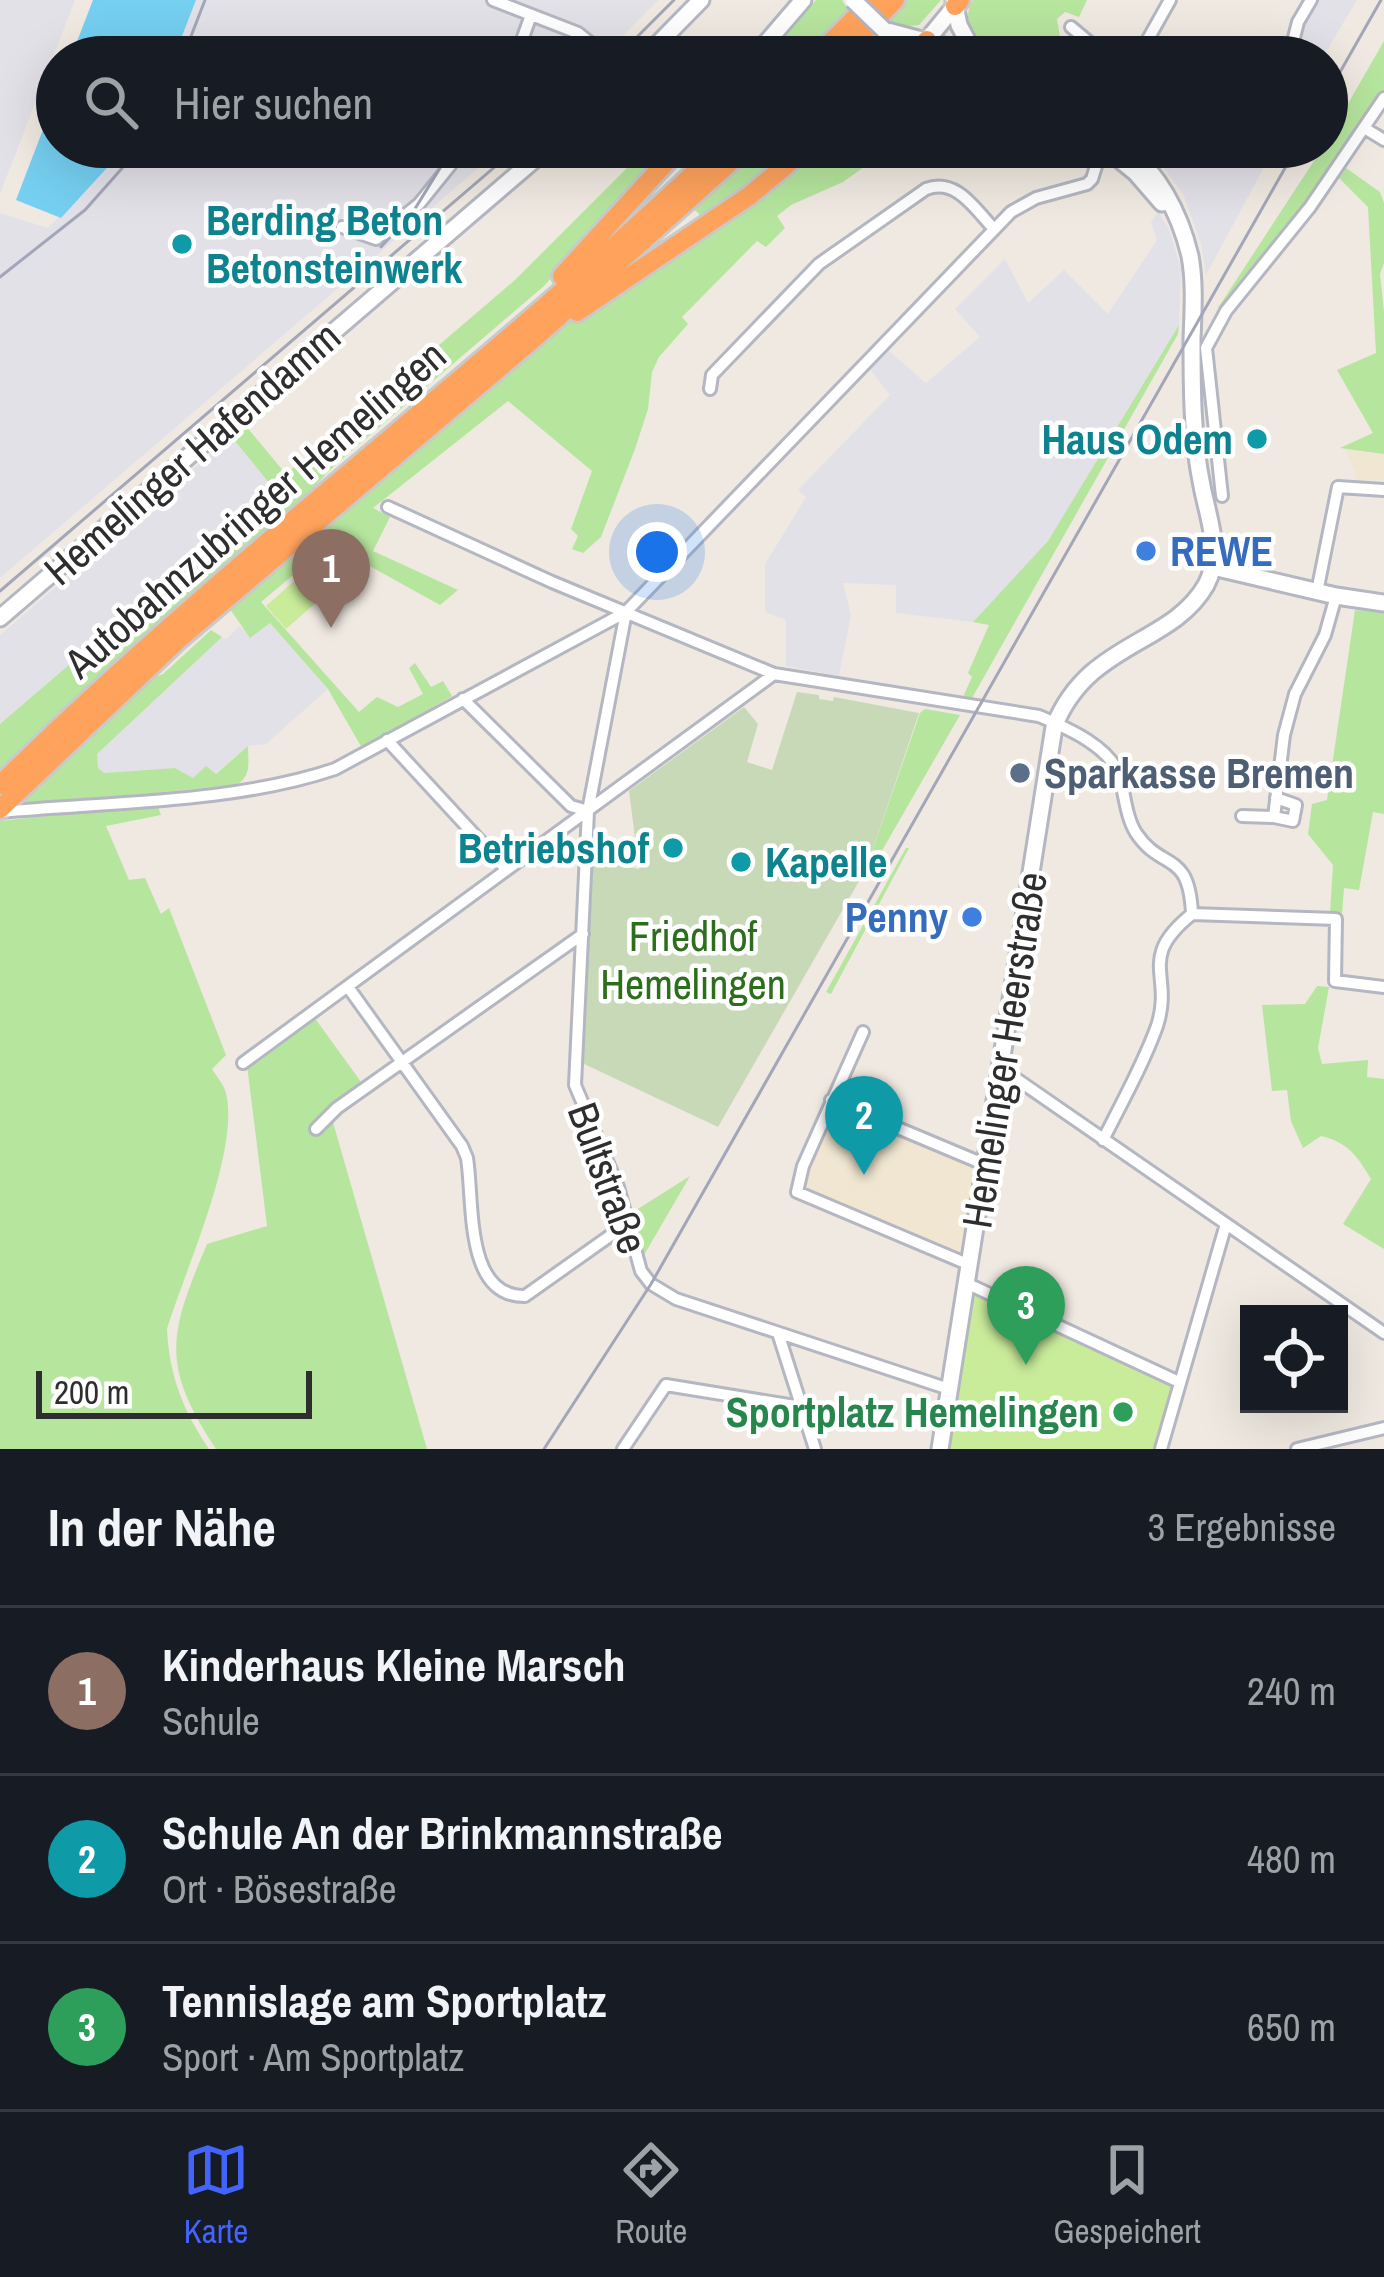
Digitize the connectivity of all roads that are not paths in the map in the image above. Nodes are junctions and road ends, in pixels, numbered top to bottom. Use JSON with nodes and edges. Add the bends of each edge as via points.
{"nodes":[{"id":1,"x":493,"y":0,"type":"edge"},
{"id":2,"x":701,"y":0,"type":"edge"},
{"id":3,"x":803,"y":0,"type":"edge"},
{"id":4,"x":853,"y":0,"type":"edge"},
{"id":5,"x":873,"y":0,"type":"edge"},
{"id":6,"x":895,"y":0,"type":"edge"},
{"id":7,"x":1170,"y":0,"type":"edge"},
{"id":8,"x":1311,"y":0,"type":"edge"},
{"id":9,"x":956,"y":2,"type":"edge"},
{"id":10,"x":531,"y":15,"type":"junction"},
{"id":11,"x":1071,"y":27,"type":"dead end"},
{"id":12,"x":524,"y":36,"type":"edge"},
{"id":13,"x":582,"y":36,"type":"edge"},
{"id":14,"x":666,"y":36,"type":"edge"},
{"id":15,"x":772,"y":36,"type":"edge"},
{"id":16,"x":837,"y":36,"type":"edge"},
{"id":17,"x":860,"y":36,"type":"edge"},
{"id":18,"x":911,"y":36,"type":"edge"},
{"id":19,"x":929,"y":36,"type":"edge"},
{"id":20,"x":965,"y":36,"type":"edge"},
{"id":21,"x":1082,"y":36,"type":"edge"},
{"id":22,"x":1150,"y":36,"type":"edge"},
{"id":23,"x":1294,"y":36,"type":"edge"},
{"id":24,"x":1384,"y":98,"type":"edge"},
{"id":25,"x":1366,"y":129,"type":"junction"},
{"id":26,"x":1384,"y":140,"type":"edge"},
{"id":27,"x":1348,"y":154,"type":"edge"},
{"id":28,"x":448,"y":168,"type":"edge"},
{"id":29,"x":525,"y":168,"type":"edge"},
{"id":30,"x":660,"y":168,"type":"edge"},
{"id":31,"x":699,"y":168,"type":"edge"},
{"id":32,"x":724,"y":168,"type":"edge"},
{"id":33,"x":782,"y":168,"type":"edge"},
{"id":34,"x":1096,"y":168,"type":"edge"},
{"id":35,"x":1130,"y":168,"type":"edge"},
{"id":36,"x":1147,"y":168,"type":"edge"},
{"id":37,"x":1338,"y":168,"type":"edge"},
{"id":38,"x":342,"y":227,"type":"dead end"},
{"id":39,"x":1181,"y":228,"type":"junction"},
{"id":40,"x":994,"y":229,"type":"junction"},
{"id":41,"x":537,"y":336,"type":"junction"},
{"id":42,"x":710,"y":389,"type":"dead end"},
{"id":43,"x":1384,"y":490,"type":"edge"},
{"id":44,"x":328,"y":492,"type":"junction"},
{"id":45,"x":1222,"y":496,"type":"dead end"},
{"id":46,"x":388,"y":507,"type":"dead end"},
{"id":47,"x":1213,"y":567,"type":"junction"},
{"id":48,"x":1317,"y":592,"type":"junction"},
{"id":49,"x":1336,"y":596,"type":"junction"},
{"id":50,"x":1384,"y":603,"type":"edge"},
{"id":51,"x":626,"y":612,"type":"junction"},
{"id":52,"x":0,"y":618,"type":"edge"},
{"id":53,"x":774,"y":674,"type":"junction"},
{"id":54,"x":463,"y":699,"type":"junction"},
{"id":55,"x":1056,"y":723,"type":"junction"},
{"id":56,"x":387,"y":740,"type":"junction"},
{"id":57,"x":0,"y":785,"type":"edge"},
{"id":58,"x":1276,"y":798,"type":"junction"},
{"id":59,"x":0,"y":810,"type":"edge"},
{"id":60,"x":588,"y":811,"type":"junction"},
{"id":61,"x":1242,"y":816,"type":"dead end"},
{"id":62,"x":1274,"y":818,"type":"junction"},
{"id":63,"x":506,"y":869,"type":"junction"},
{"id":64,"x":1192,"y":914,"type":"junction"},
{"id":65,"x":583,"y":934,"type":"junction"},
{"id":66,"x":348,"y":987,"type":"junction"},
{"id":67,"x":1384,"y":987,"type":"edge"},
{"id":68,"x":863,"y":1031,"type":"dead end"},
{"id":69,"x":243,"y":1063,"type":"dead end"},
{"id":70,"x":404,"y":1063,"type":"junction"},
{"id":71,"x":1002,"y":1069,"type":"junction"},
{"id":72,"x":831,"y":1100,"type":"junction"},
{"id":73,"x":316,"y":1129,"type":"dead end"},
{"id":74,"x":1103,"y":1140,"type":"junction"},
{"id":75,"x":986,"y":1165,"type":"junction"},
{"id":76,"x":628,"y":1223,"type":"junction"},
{"id":77,"x":1226,"y":1224,"type":"junction"},
{"id":78,"x":970,"y":1265,"type":"junction"},
{"id":79,"x":968,"y":1284,"type":"junction"},
{"id":80,"x":1384,"y":1334,"type":"edge"},
{"id":81,"x":779,"y":1336,"type":"junction"},
{"id":82,"x":1179,"y":1382,"type":"junction"},
{"id":83,"x":949,"y":1389,"type":"junction"},
{"id":84,"x":801,"y":1407,"type":"junction"},
{"id":85,"x":1383,"y":1433,"type":"edge"},
{"id":86,"x":623,"y":1449,"type":"edge"},
{"id":87,"x":815,"y":1449,"type":"edge"},
{"id":88,"x":940,"y":1449,"type":"edge"},
{"id":89,"x":1161,"y":1449,"type":"edge"},
{"id":90,"x":1297,"y":1449,"type":"edge"}],
"edges":[{"from":1,"to":10,"type":"street"},
{"from":2,"to":14,"type":"main road"},
{"from":3,"to":15,"type":"main road"},
{"from":4,"to":18,"type":"main road","bridge":true,"via":[[884,29]]},
{"from":5,"to":16,"type":"highway"},
{"from":6,"to":17,"type":"highway"},
{"from":7,"to":22,"type":"street"},
{"from":8,"to":23,"type":"street"},
{"from":9,"to":19,"type":"main road"},
{"from":9,"to":20,"type":"main road"},
{"from":10,"to":12,"type":"street"},
{"from":10,"to":13,"type":"street"},
{"from":11,"to":21,"type":"street"},
{"from":24,"to":25,"type":"street"},
{"from":25,"to":26,"type":"street"},
{"from":25,"to":27,"type":"street"},
{"from":28,"to":38,"type":"street","via":[[376,239]]},
{"from":29,"to":52,"type":"main road","name":"Hemelinger Hafendamm"},
{"from":30,"to":44,"type":"highway","via":[[531,307],[351,462]]},
{"from":31,"to":44,"type":"highway","name":"Autobahnzubringer Hemelingen"},
{"from":32,"to":41,"type":"highway","name":"Autobahnzubringer Hemelingen"},
{"from":33,"to":41,"type":"highway"},
{"from":34,"to":40,"type":"street","via":[[1087,184],[1024,204]]},
{"from":35,"to":39,"type":"main road"},
{"from":36,"to":39,"type":"main road"},
{"from":37,"to":45,"type":"street","via":[[1206,348]]},
{"from":39,"to":47,"type":"main road"},
{"from":40,"to":42,"type":"street","via":[[950,187],[926,189],[819,264],[712,375]]},
{"from":40,"to":51,"type":"street"},
{"from":41,"to":59,"type":"highway","name":"Autobahnzubringer Hemelingen","via":[[178,639]]},
{"from":43,"to":48,"type":"street","via":[[1338,487]]},
{"from":44,"to":57,"type":"highway","name":"Autobahnzubringer Hemelingen"},
{"from":46,"to":51,"type":"street"},
{"from":47,"to":48,"type":"main road"},
{"from":47,"to":55,"type":"main road","via":[[1178,615],[1094,669]]},
{"from":48,"to":49,"type":"main road"},
{"from":49,"to":50,"type":"main road"},
{"from":49,"to":58,"type":"street","via":[[1295,694]]},
{"from":51,"to":53,"type":"street"},
{"from":51,"to":54,"type":"street"},
{"from":51,"to":60,"type":"street","name":"Bultstraße"},
{"from":53,"to":55,"type":"street"},
{"from":53,"to":60,"type":"street"},
{"from":54,"to":56,"type":"street"},
{"from":54,"to":60,"type":"street","via":[[571,806]]},
{"from":55,"to":64,"type":"street","via":[[1112,760],[1130,822],[1186,876]]},
{"from":55,"to":71,"type":"main road","name":"Hemelinger Heerstraße"},
{"from":56,"to":59,"type":"street","via":[[335,769],[256,789]]},
{"from":56,"to":63,"type":"street"},
{"from":58,"to":62,"type":"street"},
{"from":58,"to":62,"type":"street","via":[[1296,806],[1293,821]]},
{"from":60,"to":63,"type":"street"},
{"from":60,"to":65,"type":"street","name":"Bultstraße"},
{"from":61,"to":62,"type":"street"},
{"from":63,"to":66,"type":"street"},
{"from":64,"to":67,"type":"street","via":[[1336,919],[1335,981]]},
{"from":64,"to":74,"type":"street","via":[[1162,945],[1158,1020]]},
{"from":65,"to":70,"type":"street"},
{"from":65,"to":76,"type":"street","name":"Bultstraße","via":[[575,1085]]},
{"from":66,"to":69,"type":"street"},
{"from":66,"to":70,"type":"street"},
{"from":68,"to":72,"type":"street"},
{"from":70,"to":73,"type":"street"},
{"from":70,"to":76,"type":"street","via":[[462,1146],[479,1260],[500,1291],[533,1292]]},
{"from":71,"to":74,"type":"street"},
{"from":71,"to":75,"type":"main road","name":"Hemelinger Heerstraße"},
{"from":72,"to":75,"type":"street"},
{"from":72,"to":78,"type":"street","via":[[797,1192]]},
{"from":74,"to":77,"type":"street"},
{"from":75,"to":78,"type":"main road","name":"Hemelinger Heerstraße"},
{"from":76,"to":81,"type":"street","name":"Bultstraße","via":[[651,1284]]},
{"from":77,"to":80,"type":"street"},
{"from":77,"to":82,"type":"street"},
{"from":78,"to":79,"type":"main road","name":"Hemelinger Heerstraße"},
{"from":79,"to":82,"type":"street"},
{"from":79,"to":83,"type":"main road","name":"Hemelinger Heerstraße"},
{"from":81,"to":83,"type":"street","name":"Bultstraße"},
{"from":81,"to":84,"type":"street"},
{"from":82,"to":89,"type":"street"},
{"from":83,"to":88,"type":"main road","name":"Hemelinger Heerstraße"},
{"from":84,"to":86,"type":"street","via":[[666,1385]]},
{"from":84,"to":87,"type":"street"},
{"from":85,"to":90,"type":"street"}]}
